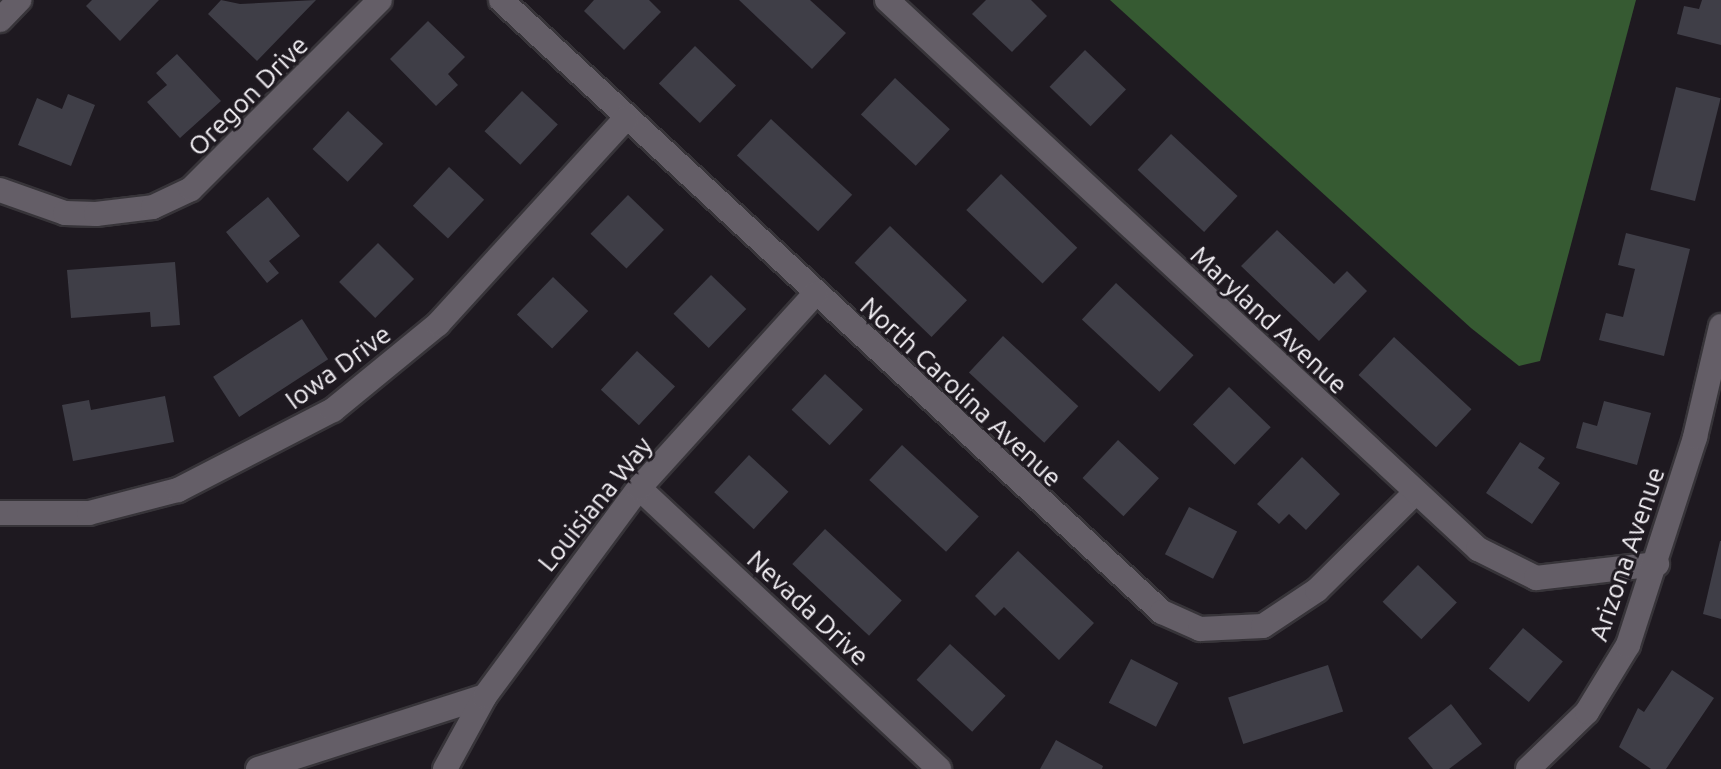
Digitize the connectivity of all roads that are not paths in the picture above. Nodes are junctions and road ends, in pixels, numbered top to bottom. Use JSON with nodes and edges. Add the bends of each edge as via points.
{"nodes":[{"id":1,"x":19,"y":0,"type":"edge"},
{"id":2,"x":380,"y":0,"type":"edge"},
{"id":3,"x":501,"y":0,"type":"edge"},
{"id":4,"x":887,"y":0,"type":"edge"},
{"id":5,"x":0,"y":20,"type":"edge"},
{"id":6,"x":626,"y":118,"type":"junction"},
{"id":7,"x":0,"y":190,"type":"edge"},
{"id":8,"x":815,"y":294,"type":"junction"},
{"id":9,"x":1721,"y":326,"type":"edge"},
{"id":10,"x":639,"y":488,"type":"junction"},
{"id":11,"x":1414,"y":494,"type":"junction"},
{"id":12,"x":0,"y":513,"type":"edge"},
{"id":13,"x":1657,"y":564,"type":"junction"},
{"id":14,"x":485,"y":696,"type":"junction"},
{"id":15,"x":258,"y":769,"type":"edge"},
{"id":16,"x":445,"y":769,"type":"edge"},
{"id":17,"x":939,"y":769,"type":"edge"},
{"id":18,"x":1528,"y":769,"type":"edge"}],
"edges":[{"from":1,"to":5,"type":"street"},
{"from":2,"to":7,"type":"street","name":"Oregon Drive","via":[[191,189],[153,207],[96,214],[53,210]]},
{"from":3,"to":6,"type":"street","name":"North Carolina Avenue"},
{"from":4,"to":11,"type":"street","name":"Maryland Avenue"},
{"from":6,"to":8,"type":"street","name":"North Carolina Avenue"},
{"from":6,"to":12,"type":"street","name":"Iowa Drive","via":[[438,324],[333,410],[178,490],[89,513]]},
{"from":8,"to":10,"type":"street","name":"Louisiana Way"},
{"from":8,"to":11,"type":"street","name":"North Carolina Avenue","via":[[1137,594],[1200,629],[1244,631],[1281,617]]},
{"from":9,"to":13,"type":"street","name":"Arizona Avenue"},
{"from":10,"to":14,"type":"street","name":"Louisiana Way"},
{"from":10,"to":17,"type":"street","name":"Nevada Drive"},
{"from":11,"to":13,"type":"street","name":"Maryland Avenue","via":[[1478,549],[1526,576],[1561,579]]},
{"from":13,"to":18,"type":"street","name":"Arizona Avenue","via":[[1604,690]]},
{"from":14,"to":15,"type":"street"},
{"from":14,"to":16,"type":"street","name":"Louisiana Way"}]}
